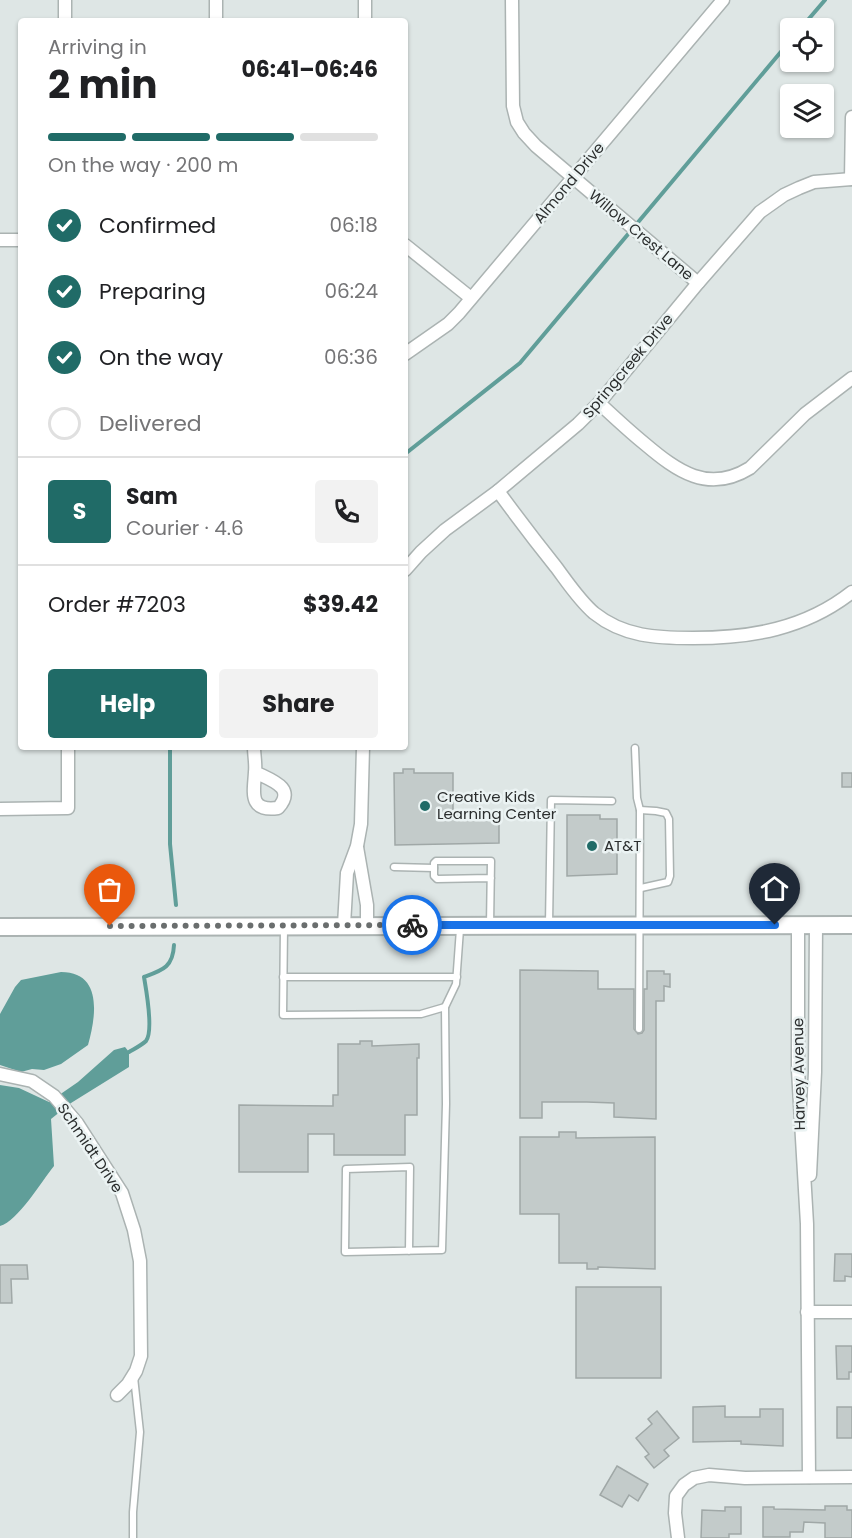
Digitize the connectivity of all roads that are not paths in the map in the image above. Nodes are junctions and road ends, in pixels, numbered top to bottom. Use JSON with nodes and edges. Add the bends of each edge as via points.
{"nodes":[{"id":1,"x":65,"y":0,"type":"edge"},
{"id":2,"x":216,"y":0,"type":"edge"},
{"id":3,"x":365,"y":0,"type":"edge"},
{"id":4,"x":513,"y":0,"type":"edge"},
{"id":5,"x":718,"y":2,"type":"edge"},
{"id":6,"x":65,"y":18,"type":"edge"},
{"id":7,"x":216,"y":18,"type":"edge"},
{"id":8,"x":365,"y":18,"type":"edge"},
{"id":9,"x":852,"y":117,"type":"edge"},
{"id":10,"x":573,"y":178,"type":"junction"},
{"id":11,"x":851,"y":179,"type":"edge"},
{"id":12,"x":0,"y":240,"type":"edge"},
{"id":13,"x":18,"y":240,"type":"edge"},
{"id":14,"x":408,"y":247,"type":"edge"},
{"id":15,"x":698,"y":283,"type":"junction"},
{"id":16,"x":471,"y":298,"type":"junction"},
{"id":17,"x":408,"y":352,"type":"edge"},
{"id":18,"x":852,"y":378,"type":"edge"},
{"id":19,"x":599,"y":403,"type":"junction"},
{"id":20,"x":498,"y":490,"type":"junction"},
{"id":21,"x":408,"y":567,"type":"edge"},
{"id":22,"x":851,"y":595,"type":"edge"},
{"id":23,"x":635,"y":748,"type":"dead end"},
{"id":24,"x":68,"y":750,"type":"edge"},
{"id":25,"x":254,"y":750,"type":"edge"},
{"id":26,"x":363,"y":750,"type":"edge"},
{"id":27,"x":255,"y":772,"type":"dead end"},
{"id":28,"x":612,"y":801,"type":"dead end"},
{"id":29,"x":0,"y":809,"type":"edge"},
{"id":30,"x":640,"y":810,"type":"junction"},
{"id":31,"x":357,"y":846,"type":"junction"},
{"id":32,"x":394,"y":867,"type":"dead end"},
{"id":33,"x":434,"y":868,"type":"junction"},
{"id":34,"x":491,"y":878,"type":"junction"},
{"id":35,"x":641,"y":888,"type":"junction"},
{"id":36,"x":284,"y":925,"type":"junction"},
{"id":37,"x":344,"y":925,"type":"junction"},
{"id":38,"x":366,"y":925,"type":"junction"},
{"id":39,"x":460,"y":925,"type":"junction"},
{"id":40,"x":490,"y":925,"type":"junction"},
{"id":41,"x":549,"y":925,"type":"junction"},
{"id":42,"x":640,"y":925,"type":"junction"},
{"id":43,"x":798,"y":925,"type":"junction"},
{"id":44,"x":816,"y":925,"type":"junction"},
{"id":45,"x":852,"y":925,"type":"edge"},
{"id":46,"x":0,"y":927,"type":"edge"},
{"id":47,"x":283,"y":977,"type":"junction"},
{"id":48,"x":457,"y":977,"type":"junction"},
{"id":49,"x":445,"y":1007,"type":"junction"},
{"id":50,"x":639,"y":1029,"type":"dead end"},
{"id":51,"x":0,"y":1074,"type":"edge"},
{"id":52,"x":807,"y":1224,"type":"junction"},
{"id":53,"x":409,"y":1251,"type":"junction"},
{"id":54,"x":807,"y":1312,"type":"junction"},
{"id":55,"x":852,"y":1312,"type":"edge"},
{"id":56,"x":134,"y":1374,"type":"junction"},
{"id":57,"x":117,"y":1395,"type":"dead end"},
{"id":58,"x":809,"y":1477,"type":"junction"},
{"id":59,"x":852,"y":1477,"type":"edge"},
{"id":60,"x":134,"y":1538,"type":"edge"},
{"id":61,"x":678,"y":1538,"type":"edge"}],
"edges":[{"from":1,"to":6,"type":"street"},
{"from":2,"to":7,"type":"street"},
{"from":3,"to":8,"type":"street"},
{"from":4,"to":10,"type":"street","name":"Willow Crest Lane","via":[[513,106],[517,122],[536,146]]},
{"from":5,"to":10,"type":"street","name":"Almond Drive"},
{"from":9,"to":11,"type":"street"},
{"from":10,"to":15,"type":"street","name":"Willow Crest Lane"},
{"from":10,"to":16,"type":"street","name":"Almond Drive"},
{"from":11,"to":15,"type":"street","name":"Springcreek Drive","via":[[814,182],[771,203]]},
{"from":12,"to":13,"type":"street"},
{"from":14,"to":16,"type":"street"},
{"from":15,"to":19,"type":"street","name":"Springcreek Drive"},
{"from":16,"to":17,"type":"street","name":"Almond Drive","via":[[448,324]]},
{"from":18,"to":19,"type":"street","via":[[805,414],[750,468],[740,475],[716,480],[694,477],[677,469]]},
{"from":19,"to":20,"type":"street","name":"Springcreek Drive","via":[[565,437]]},
{"from":20,"to":21,"type":"street","name":"Springcreek Drive","via":[[446,530]]},
{"from":20,"to":22,"type":"street","via":[[586,606],[612,625],[636,635],[747,636],[810,618]]},
{"from":23,"to":30,"type":"lane"},
{"from":24,"to":29,"type":"street","via":[[68,808]]},
{"from":25,"to":27,"type":"street"},
{"from":26,"to":31,"type":"street","via":[[363,804]]},
{"from":28,"to":41,"type":"lane","via":[[550,800]]},
{"from":30,"to":35,"type":"lane"},
{"from":30,"to":35,"type":"lane","via":[[666,813],[669,819],[670,876],[668,882]]},
{"from":31,"to":37,"type":"street","via":[[347,873]]},
{"from":31,"to":38,"type":"street","via":[[367,905]]},
{"from":32,"to":33,"type":"lane"},
{"from":33,"to":34,"type":"lane","via":[[437,879]]},
{"from":33,"to":34,"type":"lane","via":[[436,861],[490,860]]},
{"from":34,"to":40,"type":"lane"},
{"from":35,"to":42,"type":"lane"},
{"from":36,"to":37,"type":"main road"},
{"from":36,"to":46,"type":"main road"},
{"from":36,"to":47,"type":"lane"},
{"from":37,"to":38,"type":"main road"},
{"from":38,"to":39,"type":"main road"},
{"from":39,"to":40,"type":"main road"},
{"from":39,"to":48,"type":"lane"},
{"from":40,"to":41,"type":"main road"},
{"from":41,"to":42,"type":"main road"},
{"from":42,"to":43,"type":"main road"},
{"from":42,"to":50,"type":"lane"},
{"from":43,"to":44,"type":"main road"},
{"from":43,"to":52,"type":"street","name":"Harvey Avenue","via":[[798,1070]]},
{"from":44,"to":45,"type":"main road"},
{"from":44,"to":52,"type":"street","name":"Harvey Avenue"},
{"from":47,"to":48,"type":"lane"},
{"from":47,"to":49,"type":"lane","via":[[283,1016],[421,1014]]},
{"from":48,"to":49,"type":"lane"},
{"from":49,"to":53,"type":"lane","via":[[442,1250]]},
{"from":51,"to":56,"type":"street","name":"Schmidt Drive","via":[[32,1081],[54,1096],[122,1193],[140,1262],[141,1356]]},
{"from":52,"to":54,"type":"street","name":"Harvey Avenue"},
{"from":53,"to":53,"type":"lane","via":[[345,1252],[346,1169],[410,1167]]},
{"from":54,"to":55,"type":"street"},
{"from":54,"to":58,"type":"street","name":"Harvey Avenue"},
{"from":56,"to":57,"type":"street","name":"Schmidt Drive"},
{"from":56,"to":60,"type":"lane","via":[[140,1432]]},
{"from":58,"to":59,"type":"street"},
{"from":58,"to":61,"type":"street","via":[[702,1475],[684,1485],[676,1496]]}]}
